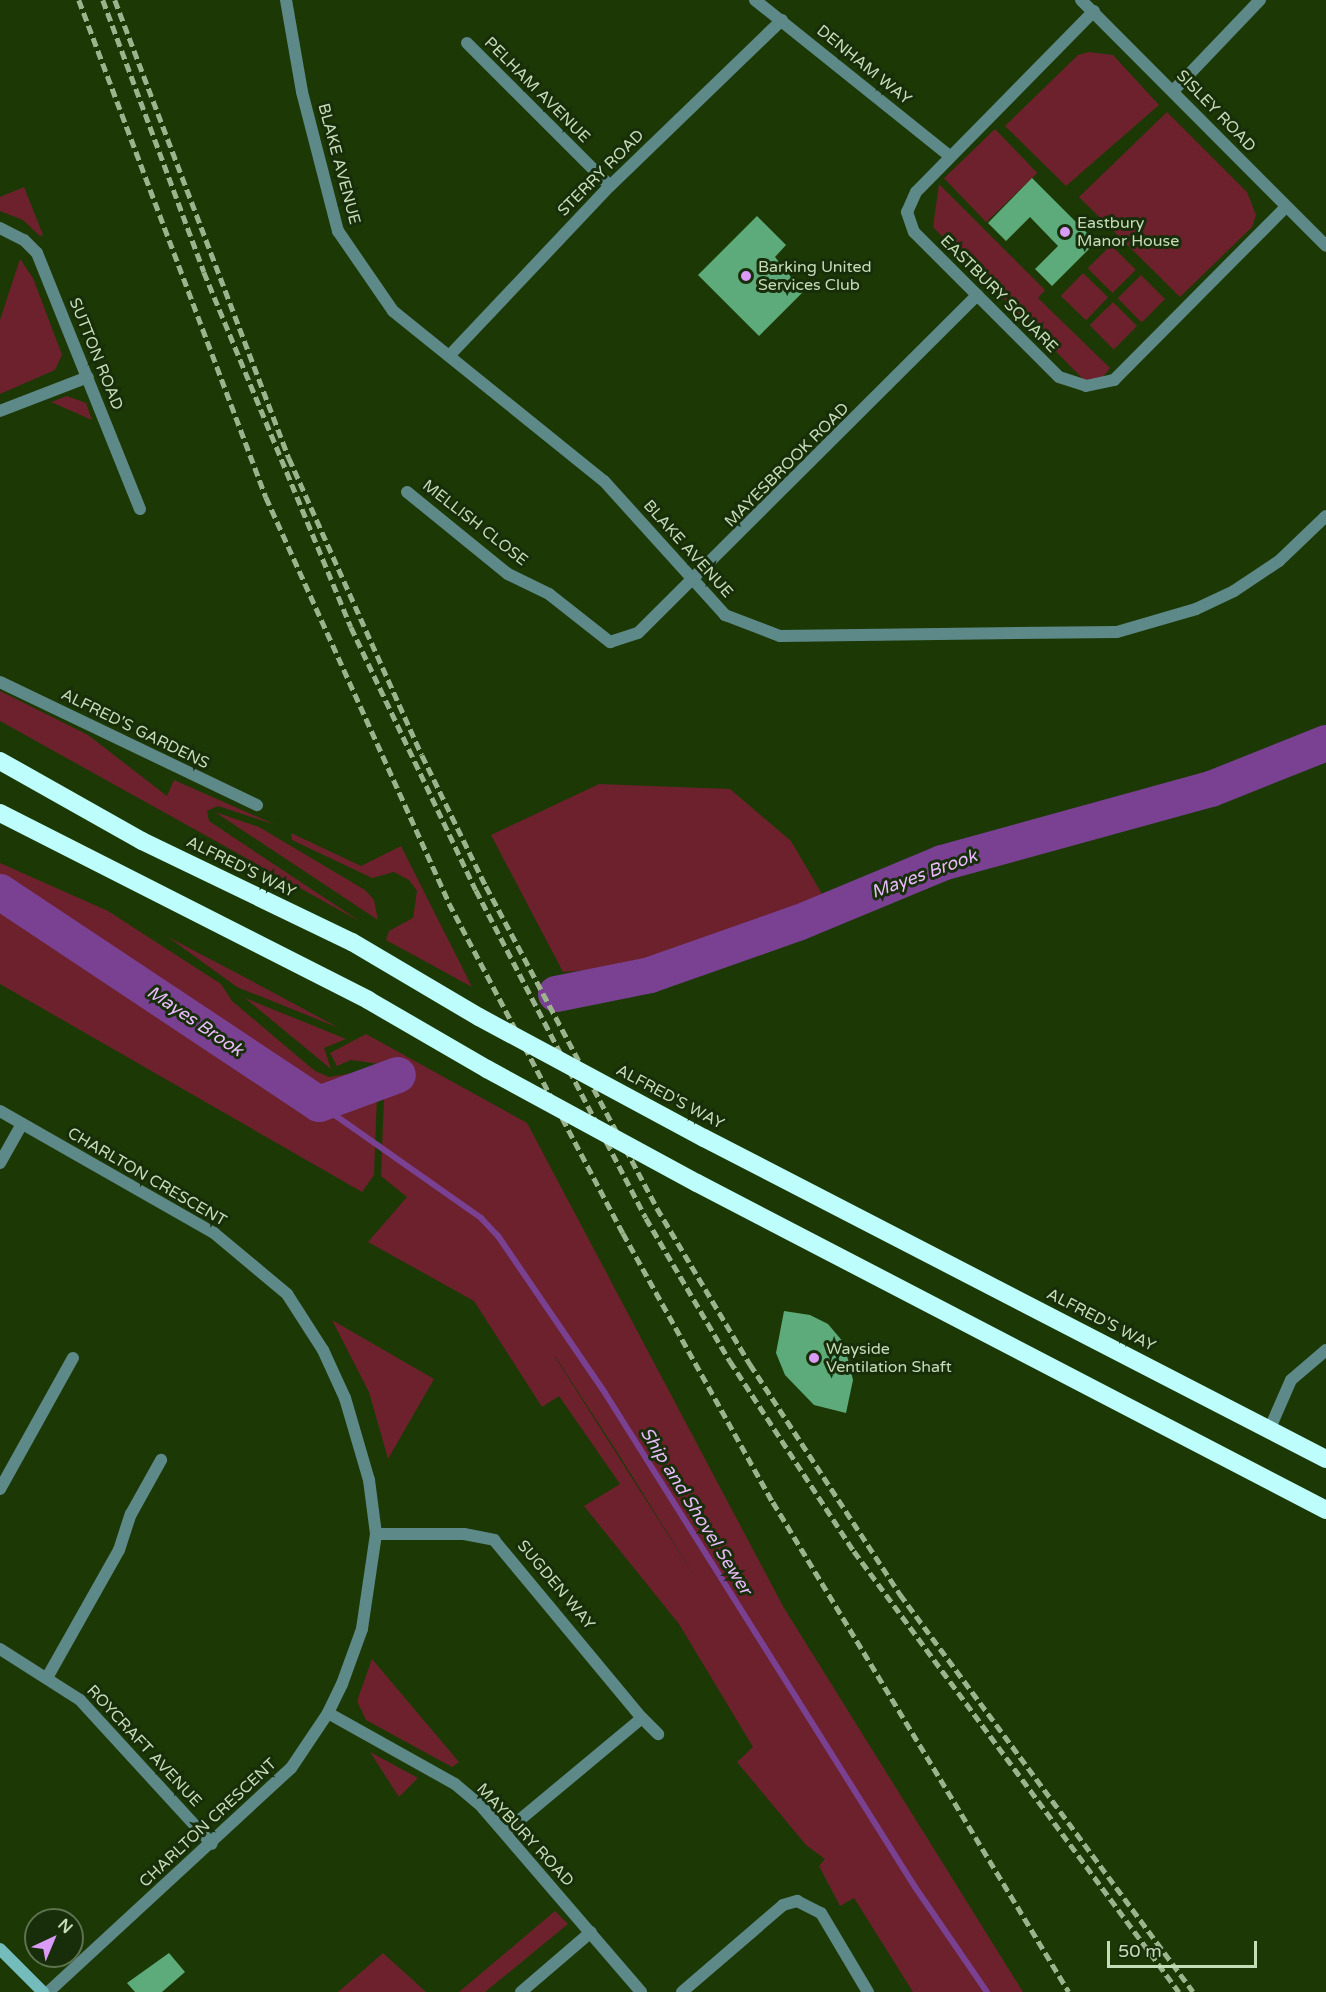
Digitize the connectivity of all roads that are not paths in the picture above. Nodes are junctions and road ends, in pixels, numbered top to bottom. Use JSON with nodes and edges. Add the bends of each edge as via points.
{"nodes":[{"id":1,"x":286,"y":0,"type":"edge"},
{"id":2,"x":755,"y":0,"type":"edge"},
{"id":3,"x":1081,"y":0,"type":"edge"},
{"id":4,"x":1260,"y":0,"type":"edge"},
{"id":5,"x":1094,"y":11,"type":"junction"},
{"id":6,"x":782,"y":20,"type":"junction"},
{"id":7,"x":467,"y":43,"type":"dead end"},
{"id":8,"x":1173,"y":91,"type":"junction"},
{"id":9,"x":950,"y":156,"type":"junction"},
{"id":10,"x":610,"y":186,"type":"junction"},
{"id":11,"x":1286,"y":207,"type":"junction"},
{"id":12,"x":0,"y":228,"type":"edge"},
{"id":13,"x":1326,"y":246,"type":"edge"},
{"id":14,"x":976,"y":296,"type":"junction"},
{"id":15,"x":449,"y":356,"type":"junction"},
{"id":16,"x":88,"y":376,"type":"junction"},
{"id":17,"x":0,"y":411,"type":"edge"},
{"id":18,"x":407,"y":492,"type":"dead end"},
{"id":19,"x":140,"y":509,"type":"dead end"},
{"id":20,"x":1326,"y":516,"type":"edge"},
{"id":21,"x":695,"y":581,"type":"junction"},
{"id":22,"x":610,"y":642,"type":"joint"},
{"id":23,"x":0,"y":682,"type":"edge"},
{"id":24,"x":0,"y":761,"type":"edge"},
{"id":25,"x":257,"y":805,"type":"dead end"},
{"id":26,"x":0,"y":813,"type":"edge"},
{"id":27,"x":0,"y":1111,"type":"edge"},
{"id":28,"x":22,"y":1124,"type":"junction"},
{"id":29,"x":0,"y":1163,"type":"edge"},
{"id":30,"x":1326,"y":1350,"type":"edge"},
{"id":31,"x":73,"y":1358,"type":"dead end"},
{"id":32,"x":1270,"y":1428,"type":"junction"},
{"id":33,"x":1326,"y":1459,"type":"edge"},
{"id":34,"x":161,"y":1460,"type":"dead end"},
{"id":35,"x":0,"y":1489,"type":"edge"},
{"id":36,"x":1326,"y":1510,"type":"edge"},
{"id":37,"x":375,"y":1534,"type":"junction"},
{"id":38,"x":0,"y":1649,"type":"edge"},
{"id":39,"x":48,"y":1676,"type":"junction"},
{"id":40,"x":328,"y":1713,"type":"junction"},
{"id":41,"x":642,"y":1718,"type":"junction"},
{"id":42,"x":658,"y":1734,"type":"dead end"},
{"id":43,"x":505,"y":1832,"type":"junction"},
{"id":44,"x":212,"y":1844,"type":"junction"},
{"id":45,"x":591,"y":1932,"type":"junction"},
{"id":46,"x":0,"y":1948,"type":"edge"},
{"id":47,"x":45,"y":1992,"type":"edge"},
{"id":48,"x":521,"y":1992,"type":"edge"},
{"id":49,"x":641,"y":1992,"type":"edge"},
{"id":50,"x":682,"y":1992,"type":"edge"},
{"id":51,"x":868,"y":1992,"type":"edge"}],
"edges":[{"from":1,"to":15,"type":"street","name":"BLAKE AVENUE","via":[[303,92],[338,231],[393,311]]},
{"from":2,"to":6,"type":"street","name":"DENHAM WAY"},
{"from":3,"to":5,"type":"street","name":"SISLEY ROAD"},
{"from":4,"to":8,"type":"street"},
{"from":5,"to":8,"type":"street","name":"SISLEY ROAD"},
{"from":5,"to":9,"type":"street","name":"EASTBURY SQUARE"},
{"from":6,"to":9,"type":"street","name":"DENHAM WAY"},
{"from":6,"to":10,"type":"street","name":"STERRY ROAD"},
{"from":7,"to":10,"type":"street","name":"PELHAM AVENUE"},
{"from":8,"to":11,"type":"street","name":"SISLEY ROAD"},
{"from":9,"to":14,"type":"street","name":"EASTBURY SQUARE","via":[[916,192],[907,212],[914,232]]},
{"from":10,"to":15,"type":"street","name":"STERRY ROAD"},
{"from":11,"to":13,"type":"street","name":"SISLEY ROAD"},
{"from":11,"to":14,"type":"street","name":"EASTBURY SQUARE","via":[[1114,380],[1086,386],[1059,377]]},
{"from":12,"to":16,"type":"street","name":"SUTTON ROAD","via":[[24,240],[37,254]]},
{"from":14,"to":21,"type":"street","name":"MAYESBROOK ROAD"},
{"from":15,"to":21,"type":"street","name":"BLAKE AVENUE","via":[[604,481]]},
{"from":16,"to":17,"type":"street"},
{"from":16,"to":19,"type":"street","name":"SUTTON ROAD"},
{"from":18,"to":22,"type":"street","name":"MELLISH CLOSE","via":[[508,574],[549,594]]},
{"from":20,"to":21,"type":"street","name":"BLAKE AVENUE","via":[[1280,561],[1234,591],[1196,609],[1117,632],[780,636],[725,615]]},
{"from":21,"to":22,"type":"street","name":"MAYESBROOK ROAD","via":[[638,633]]},
{"from":23,"to":25,"type":"street","name":"ALFRED'S GARDENS"},
{"from":24,"to":32,"type":"highway","name":"ALFRED'S WAY","bridge":true,"via":[[142,841],[352,942],[479,1017],[704,1138]]},
{"from":26,"to":36,"type":"highway","bridge":true,"via":[[368,999],[487,1069],[697,1183]]},
{"from":27,"to":28,"type":"street","name":"CHARLTON CRESCENT"},
{"from":28,"to":29,"type":"street"},
{"from":28,"to":37,"type":"street","name":"CHARLTON CRESCENT","via":[[214,1233],[287,1294],[323,1350],[345,1398],[369,1480]]},
{"from":30,"to":32,"type":"street","via":[[1291,1380]]},
{"from":31,"to":35,"type":"street"},
{"from":32,"to":33,"type":"highway","name":"ALFRED'S WAY"},
{"from":34,"to":39,"type":"street","via":[[131,1514],[119,1550]]},
{"from":37,"to":40,"type":"street","name":"CHARLTON CRESCENT","via":[[362,1629]]},
{"from":37,"to":41,"type":"street","name":"SUGDEN WAY","via":[[464,1534],[494,1540]]},
{"from":38,"to":39,"type":"street","name":"ROYCRAFT AVENUE"},
{"from":39,"to":44,"type":"street","name":"ROYCRAFT AVENUE","via":[[103,1723]]},
{"from":40,"to":43,"type":"street","name":"MAYBURY ROAD","via":[[455,1784]]},
{"from":40,"to":44,"type":"street","name":"CHARLTON CRESCENT","via":[[291,1768]]},
{"from":41,"to":42,"type":"street","name":"SUGDEN WAY"},
{"from":41,"to":43,"type":"street"},
{"from":43,"to":45,"type":"street","name":"MAYBURY ROAD"},
{"from":44,"to":47,"type":"street","name":"CHARLTON CRESCENT"},
{"from":45,"to":48,"type":"street"},
{"from":45,"to":49,"type":"street","name":"MAYBURY ROAD"},
{"from":46,"to":47,"type":"street"},
{"from":50,"to":51,"type":"street","via":[[783,1905],[797,1901],[821,1913]]}]}
